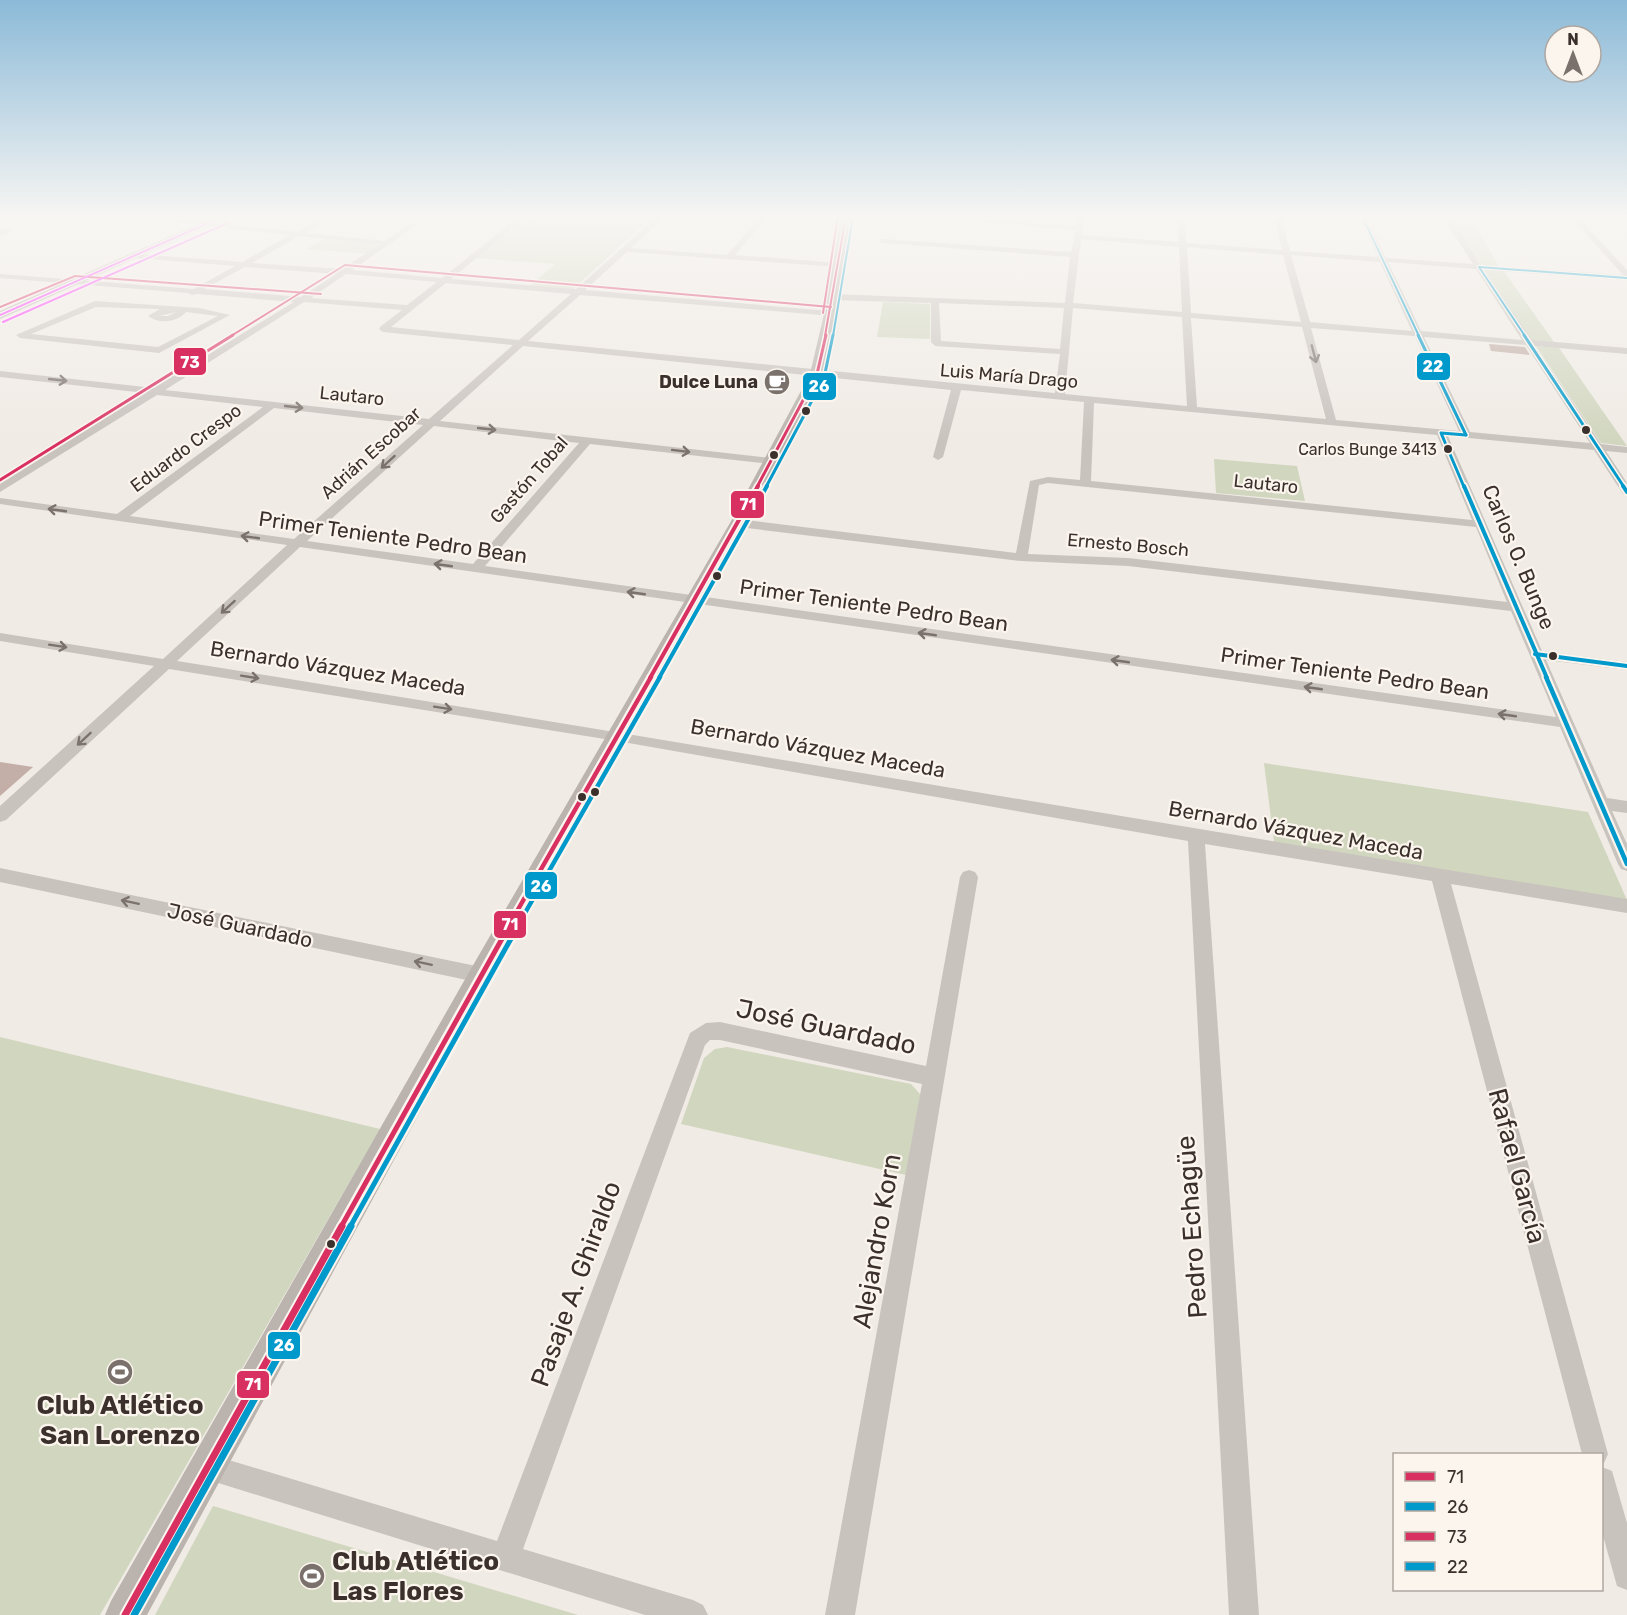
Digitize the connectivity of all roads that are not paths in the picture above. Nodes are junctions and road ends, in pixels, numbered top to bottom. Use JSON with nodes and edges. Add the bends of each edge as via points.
{"nodes":[{"id":1,"x":44,"y":291,"type":"edge"},
{"id":2,"x":49,"y":291,"type":"edge"},
{"id":3,"x":194,"y":291,"type":"edge"},
{"id":4,"x":198,"y":291,"type":"edge"},
{"id":5,"x":316,"y":291,"type":"edge"},
{"id":6,"x":430,"y":291,"type":"edge"},
{"id":7,"x":578,"y":291,"type":"edge"},
{"id":8,"x":582,"y":291,"type":"edge"},
{"id":9,"x":834,"y":291,"type":"edge"},
{"id":10,"x":1070,"y":291,"type":"edge"},
{"id":11,"x":1186,"y":291,"type":"edge"},
{"id":12,"x":1297,"y":291,"type":"edge"},
{"id":13,"x":1398,"y":291,"type":"edge"},
{"id":14,"x":1495,"y":291,"type":"edge"},
{"id":15,"x":833,"y":297,"type":"junction"},
{"id":16,"x":302,"y":300,"type":"junction"},
{"id":17,"x":935,"y":300,"type":"junction"},
{"id":18,"x":1068,"y":305,"type":"junction"},
{"id":19,"x":0,"y":308,"type":"edge"},
{"id":20,"x":409,"y":308,"type":"junction"},
{"id":21,"x":165,"y":309,"type":"junction"},
{"id":22,"x":830,"y":314,"type":"junction"},
{"id":23,"x":1187,"y":314,"type":"junction"},
{"id":24,"x":0,"y":315,"type":"edge"},
{"id":25,"x":1306,"y":324,"type":"junction"},
{"id":26,"x":1418,"y":333,"type":"junction"},
{"id":27,"x":1529,"y":343,"type":"junction"},
{"id":28,"x":519,"y":344,"type":"junction"},
{"id":29,"x":1627,"y":351,"type":"edge"},
{"id":30,"x":1064,"y":352,"type":"junction"},
{"id":31,"x":0,"y":374,"type":"edge"},
{"id":32,"x":817,"y":374,"type":"junction"},
{"id":33,"x":22,"y":376,"type":"junction"},
{"id":34,"x":8,"y":384,"type":"dead end"},
{"id":35,"x":957,"y":387,"type":"junction"},
{"id":36,"x":156,"y":391,"type":"junction"},
{"id":37,"x":1060,"y":397,"type":"junction"},
{"id":38,"x":1089,"y":400,"type":"junction"},
{"id":39,"x":272,"y":405,"type":"junction"},
{"id":40,"x":1192,"y":410,"type":"junction"},
{"id":41,"x":432,"y":423,"type":"junction"},
{"id":42,"x":1332,"y":423,"type":"junction"},
{"id":43,"x":1442,"y":433,"type":"junction"},
{"id":44,"x":1466,"y":435,"type":"junction"},
{"id":45,"x":587,"y":440,"type":"junction"},
{"id":46,"x":1598,"y":448,"type":"junction"},
{"id":47,"x":1627,"y":450,"type":"edge"},
{"id":48,"x":938,"y":457,"type":"dead end"},
{"id":49,"x":771,"y":461,"type":"junction"},
{"id":50,"x":1085,"y":484,"type":"junction"},
{"id":51,"x":0,"y":489,"type":"edge"},
{"id":52,"x":1627,"y":492,"type":"edge"},
{"id":53,"x":0,"y":501,"type":"edge"},
{"id":54,"x":118,"y":519,"type":"junction"},
{"id":55,"x":738,"y":523,"type":"junction"},
{"id":56,"x":1481,"y":524,"type":"junction"},
{"id":57,"x":296,"y":544,"type":"junction"},
{"id":58,"x":1021,"y":557,"type":"junction"},
{"id":59,"x":474,"y":570,"type":"junction"},
{"id":60,"x":693,"y":601,"type":"junction"},
{"id":61,"x":1515,"y":607,"type":"junction"},
{"id":62,"x":0,"y":637,"type":"edge"},
{"id":63,"x":1535,"y":654,"type":"junction"},
{"id":64,"x":166,"y":663,"type":"junction"},
{"id":65,"x":1627,"y":666,"type":"edge"},
{"id":66,"x":1564,"y":723,"type":"junction"},
{"id":67,"x":617,"y":736,"type":"junction"},
{"id":68,"x":1600,"y":803,"type":"junction"},
{"id":69,"x":1627,"y":807,"type":"edge"},
{"id":70,"x":0,"y":816,"type":"edge"},
{"id":71,"x":1196,"y":836,"type":"junction"},
{"id":72,"x":1627,"y":864,"type":"edge"},
{"id":73,"x":0,"y":875,"type":"edge"},
{"id":74,"x":1440,"y":877,"type":"junction"},
{"id":75,"x":969,"y":878,"type":"dead end"},
{"id":76,"x":1627,"y":906,"type":"edge"},
{"id":77,"x":481,"y":975,"type":"junction"},
{"id":78,"x":706,"y":1032,"type":"joint"},
{"id":79,"x":934,"y":1077,"type":"junction"},
{"id":80,"x":1593,"y":1453,"type":"edge"},
{"id":81,"x":209,"y":1467,"type":"junction"},
{"id":82,"x":1603,"y":1485,"type":"edge"},
{"id":83,"x":505,"y":1558,"type":"junction"},
{"id":84,"x":1627,"y":1576,"type":"edge"},
{"id":85,"x":125,"y":1615,"type":"edge"},
{"id":86,"x":693,"y":1615,"type":"edge"},
{"id":87,"x":840,"y":1615,"type":"edge"},
{"id":88,"x":1244,"y":1615,"type":"edge"}],
"edges":[{"from":1,"to":19,"type":"main road"},
{"from":2,"to":24,"type":"main road"},
{"from":3,"to":21,"type":"street"},
{"from":4,"to":16,"type":"street"},
{"from":5,"to":16,"type":"street"},
{"from":6,"to":20,"type":"street"},
{"from":7,"to":28,"type":"street","name":"Adrián Escobar"},
{"from":8,"to":22,"type":"street"},
{"from":9,"to":15,"type":"main road"},
{"from":10,"to":18,"type":"street"},
{"from":11,"to":23,"type":"street"},
{"from":12,"to":25,"type":"street"},
{"from":13,"to":26,"type":"street"},
{"from":14,"to":27,"type":"street"},
{"from":15,"to":17,"type":"street"},
{"from":15,"to":22,"type":"main road"},
{"from":16,"to":20,"type":"street"},
{"from":16,"to":36,"type":"street"},
{"from":17,"to":18,"type":"street"},
{"from":17,"to":30,"type":"street","via":[[938,344]]},
{"from":18,"to":23,"type":"street"},
{"from":18,"to":30,"type":"street"},
{"from":20,"to":28,"type":"street","name":"Luis María Drago","via":[[384,327],[388,331]]},
{"from":21,"to":21,"type":"street","via":[[95,304],[20,335],[159,350],[226,315]]},
{"from":22,"to":32,"type":"main road"},
{"from":23,"to":25,"type":"street"},
{"from":23,"to":40,"type":"street"},
{"from":25,"to":26,"type":"street"},
{"from":25,"to":42,"type":"street","one_way":true},
{"from":26,"to":27,"type":"street"},
{"from":26,"to":44,"type":"street"},
{"from":27,"to":29,"type":"street"},
{"from":27,"to":46,"type":"street"},
{"from":28,"to":32,"type":"street","name":"Luis María Drago"},
{"from":28,"to":41,"type":"street","name":"Adrián Escobar"},
{"from":30,"to":37,"type":"street"},
{"from":31,"to":33,"type":"street","name":"Lautaro"},
{"from":32,"to":35,"type":"street","name":"Luis María Drago"},
{"from":32,"to":49,"type":"main road"},
{"from":33,"to":34,"type":"street"},
{"from":33,"to":36,"type":"street","name":"Lautaro","one_way":true},
{"from":35,"to":37,"type":"street","name":"Luis María Drago"},
{"from":35,"to":48,"type":"street"},
{"from":36,"to":39,"type":"street","name":"Lautaro"},
{"from":36,"to":51,"type":"street"},
{"from":37,"to":38,"type":"street","name":"Luis María Drago"},
{"from":38,"to":40,"type":"street","name":"Luis María Drago"},
{"from":38,"to":50,"type":"street"},
{"from":39,"to":41,"type":"street","name":"Lautaro","one_way":true},
{"from":39,"to":54,"type":"street","name":"Eduardo Crespo"},
{"from":40,"to":42,"type":"street","name":"Luis María Drago"},
{"from":41,"to":45,"type":"street","name":"Lautaro","one_way":true},
{"from":41,"to":57,"type":"street","name":"Adrián Escobar","one_way":true},
{"from":42,"to":43,"type":"street","name":"Luis María Drago"},
{"from":43,"to":44,"type":"street","name":"Luis María Drago"},
{"from":43,"to":56,"type":"street","name":"Carlos O. Bunge"},
{"from":44,"to":46,"type":"street","name":"Luis María Drago"},
{"from":45,"to":49,"type":"street","name":"Lautaro","one_way":true},
{"from":45,"to":59,"type":"street","name":"Gastón Tobal"},
{"from":46,"to":47,"type":"street","name":"Luis María Drago"},
{"from":46,"to":52,"type":"street"},
{"from":49,"to":55,"type":"main road"},
{"from":50,"to":56,"type":"street","name":"Lautaro"},
{"from":50,"to":58,"type":"street","name":"Lautaro","via":[[1048,480],[1034,483]]},
{"from":54,"to":53,"type":"street","name":"Primer Teniente Pedro Bean","one_way":true},
{"from":57,"to":54,"type":"street","name":"Primer Teniente Pedro Bean","one_way":true},
{"from":55,"to":58,"type":"street","name":"Ernesto Bosch"},
{"from":55,"to":60,"type":"main road"},
{"from":56,"to":61,"type":"street","name":"Carlos O. Bunge"},
{"from":59,"to":57,"type":"street","name":"Primer Teniente Pedro Bean","one_way":true},
{"from":57,"to":64,"type":"street","name":"Adrián Escobar","one_way":true},
{"from":58,"to":61,"type":"street","name":"Ernesto Bosch","via":[[1128,562]]},
{"from":60,"to":59,"type":"street","name":"Primer Teniente Pedro Bean","one_way":true},
{"from":66,"to":60,"type":"street","name":"Primer Teniente Pedro Bean","one_way":true},
{"from":60,"to":67,"type":"main road"},
{"from":61,"to":63,"type":"street","name":"Carlos O. Bunge"},
{"from":62,"to":64,"type":"street","name":"Bernardo Vázquez Maceda","one_way":true},
{"from":63,"to":65,"type":"street"},
{"from":63,"to":66,"type":"street","name":"Carlos O. Bunge"},
{"from":64,"to":67,"type":"street","name":"Bernardo Vázquez Maceda","one_way":true},
{"from":64,"to":70,"type":"street","name":"Adrián Escobar","one_way":true},
{"from":66,"to":68,"type":"street","name":"Carlos O. Bunge"},
{"from":67,"to":71,"type":"street","name":"Bernardo Vázquez Maceda"},
{"from":67,"to":77,"type":"main road"},
{"from":68,"to":69,"type":"street"},
{"from":68,"to":72,"type":"street","name":"Carlos O. Bunge"},
{"from":71,"to":74,"type":"street","name":"Bernardo Vázquez Maceda"},
{"from":71,"to":88,"type":"street","name":"Pedro Echagüe"},
{"from":77,"to":73,"type":"street","name":"José Guardado","one_way":true},
{"from":74,"to":76,"type":"street","name":"Bernardo Vázquez Maceda"},
{"from":74,"to":80,"type":"street","name":"Rafael García"},
{"from":75,"to":79,"type":"street","name":"Alejandro Korn"},
{"from":77,"to":81,"type":"main road"},
{"from":78,"to":79,"type":"street","name":"José Guardado","via":[[720,1031]]},
{"from":78,"to":83,"type":"street","name":"Pasaje A. Ghiraldo","via":[[698,1040]]},
{"from":79,"to":87,"type":"street","name":"Alejandro Korn"},
{"from":81,"to":83,"type":"street"},
{"from":81,"to":85,"type":"main road"},
{"from":82,"to":84,"type":"street"},
{"from":83,"to":86,"type":"street"}]}
